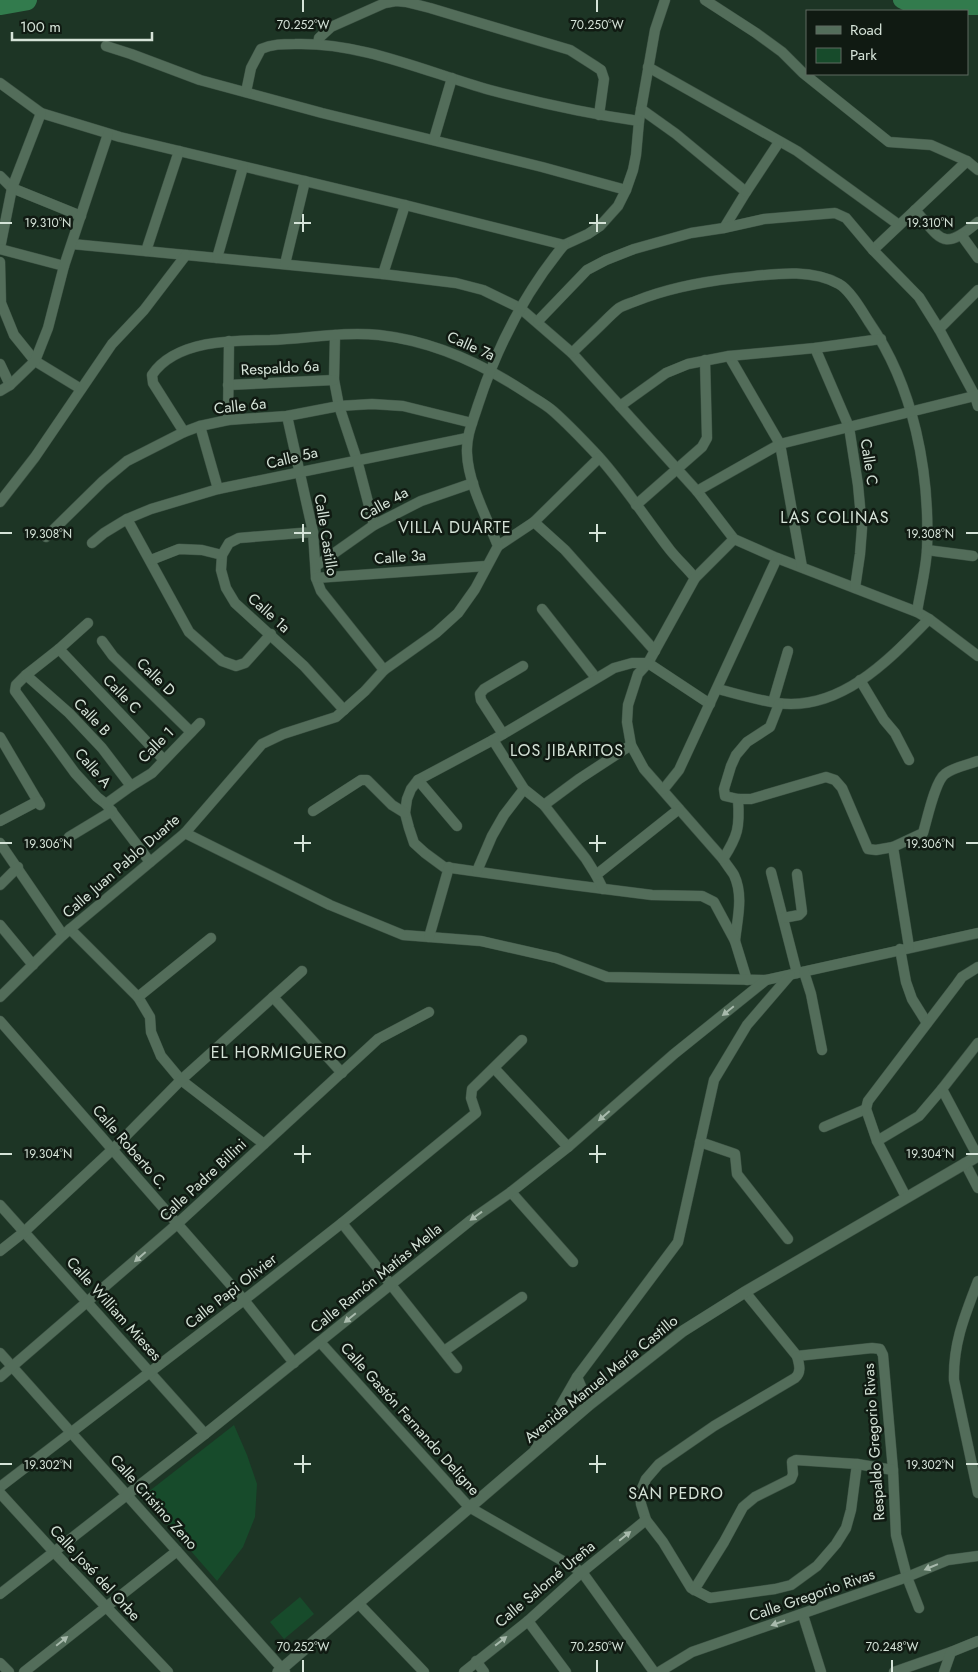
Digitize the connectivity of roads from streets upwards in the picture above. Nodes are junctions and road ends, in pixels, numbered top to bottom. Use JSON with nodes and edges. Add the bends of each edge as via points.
{"nodes":[{"id":1,"x":665,"y":0,"type":"edge"},
{"id":2,"x":705,"y":0,"type":"edge"},
{"id":3,"x":318,"y":44,"type":"junction"},
{"id":4,"x":106,"y":46,"type":"dead end"},
{"id":5,"x":648,"y":67,"type":"junction"},
{"id":6,"x":452,"y":78,"type":"junction"},
{"id":7,"x":0,"y":83,"type":"edge"},
{"id":8,"x":246,"y":92,"type":"junction"},
{"id":9,"x":641,"y":109,"type":"junction"},
{"id":10,"x":41,"y":113,"type":"junction"},
{"id":11,"x":599,"y":115,"type":"junction"},
{"id":12,"x":639,"y":122,"type":"junction"},
{"id":13,"x":108,"y":134,"type":"junction"},
{"id":14,"x":434,"y":140,"type":"junction"},
{"id":15,"x":780,"y":142,"type":"junction"},
{"id":16,"x":178,"y":151,"type":"junction"},
{"id":17,"x":968,"y":161,"type":"junction"},
{"id":18,"x":243,"y":167,"type":"junction"},
{"id":19,"x":978,"y":170,"type":"edge"},
{"id":20,"x":0,"y":176,"type":"edge"},
{"id":21,"x":305,"y":181,"type":"junction"},
{"id":22,"x":12,"y":188,"type":"junction"},
{"id":23,"x":626,"y":190,"type":"junction"},
{"id":24,"x":746,"y":192,"type":"junction"},
{"id":25,"x":405,"y":205,"type":"junction"},
{"id":26,"x":915,"y":210,"type":"junction"},
{"id":27,"x":81,"y":216,"type":"junction"},
{"id":28,"x":978,"y":222,"type":"edge"},
{"id":29,"x":899,"y":225,"type":"junction"},
{"id":30,"x":724,"y":228,"type":"junction"},
{"id":31,"x":962,"y":236,"type":"junction"},
{"id":32,"x":72,"y":244,"type":"junction"},
{"id":33,"x":564,"y":245,"type":"junction"},
{"id":34,"x":0,"y":248,"type":"edge"},
{"id":35,"x":873,"y":250,"type":"junction"},
{"id":36,"x":146,"y":251,"type":"junction"},
{"id":37,"x":186,"y":255,"type":"junction"},
{"id":38,"x":217,"y":258,"type":"junction"},
{"id":39,"x":978,"y":258,"type":"edge"},
{"id":40,"x":0,"y":262,"type":"edge"},
{"id":41,"x":285,"y":264,"type":"junction"},
{"id":42,"x":64,"y":266,"type":"junction"},
{"id":43,"x":383,"y":274,"type":"junction"},
{"id":44,"x":978,"y":290,"type":"edge"},
{"id":45,"x":520,"y":308,"type":"junction"},
{"id":46,"x":538,"y":321,"type":"junction"},
{"id":47,"x":939,"y":329,"type":"junction"},
{"id":48,"x":335,"y":335,"type":"junction"},
{"id":49,"x":881,"y":339,"type":"junction"},
{"id":50,"x":229,"y":341,"type":"junction"},
{"id":51,"x":815,"y":348,"type":"junction"},
{"id":52,"x":572,"y":353,"type":"junction"},
{"id":53,"x":729,"y":356,"type":"junction"},
{"id":54,"x":705,"y":360,"type":"junction"},
{"id":55,"x":35,"y":361,"type":"junction"},
{"id":56,"x":0,"y":364,"type":"edge"},
{"id":57,"x":490,"y":370,"type":"junction"},
{"id":58,"x":334,"y":380,"type":"junction"},
{"id":59,"x":10,"y":385,"type":"junction"},
{"id":60,"x":228,"y":385,"type":"junction"},
{"id":61,"x":82,"y":390,"type":"junction"},
{"id":62,"x":0,"y":391,"type":"edge"},
{"id":63,"x":977,"y":399,"type":"edge"},
{"id":64,"x":339,"y":406,"type":"junction"},
{"id":65,"x":620,"y":406,"type":"junction"},
{"id":66,"x":912,"y":412,"type":"junction"},
{"id":67,"x":287,"y":416,"type":"junction"},
{"id":68,"x":228,"y":420,"type":"junction"},
{"id":69,"x":472,"y":423,"type":"junction"},
{"id":70,"x":200,"y":426,"type":"junction"},
{"id":71,"x":849,"y":428,"type":"junction"},
{"id":72,"x":184,"y":432,"type":"junction"},
{"id":73,"x":467,"y":438,"type":"junction"},
{"id":74,"x":780,"y":444,"type":"junction"},
{"id":75,"x":599,"y":458,"type":"junction"},
{"id":76,"x":357,"y":460,"type":"junction"},
{"id":77,"x":677,"y":468,"type":"junction"},
{"id":78,"x":299,"y":472,"type":"junction"},
{"id":79,"x":473,"y":483,"type":"junction"},
{"id":80,"x":218,"y":489,"type":"junction"},
{"id":81,"x":697,"y":491,"type":"junction"},
{"id":82,"x":0,"y":502,"type":"edge"},
{"id":83,"x":636,"y":505,"type":"junction"},
{"id":84,"x":127,"y":519,"type":"junction"},
{"id":85,"x":534,"y":522,"type":"junction"},
{"id":86,"x":374,"y":525,"type":"junction"},
{"id":87,"x":313,"y":532,"type":"junction"},
{"id":88,"x":46,"y":537,"type":"dead end"},
{"id":89,"x":734,"y":539,"type":"junction"},
{"id":90,"x":92,"y":543,"type":"dead end"},
{"id":91,"x":498,"y":546,"type":"junction"},
{"id":92,"x":927,"y":550,"type":"junction"},
{"id":93,"x":222,"y":555,"type":"junction"},
{"id":94,"x":973,"y":556,"type":"dead end"},
{"id":95,"x":777,"y":558,"type":"junction"},
{"id":96,"x":151,"y":560,"type":"junction"},
{"id":97,"x":316,"y":566,"type":"junction"},
{"id":98,"x":486,"y":566,"type":"junction"},
{"id":99,"x":802,"y":567,"type":"junction"},
{"id":100,"x":316,"y":578,"type":"junction"},
{"id":101,"x":695,"y":578,"type":"junction"},
{"id":102,"x":856,"y":588,"type":"junction"},
{"id":103,"x":542,"y":609,"type":"dead end"},
{"id":104,"x":917,"y":612,"type":"junction"},
{"id":105,"x":929,"y":619,"type":"junction"},
{"id":106,"x":88,"y":623,"type":"dead end"},
{"id":107,"x":271,"y":634,"type":"junction"},
{"id":108,"x":102,"y":640,"type":"dead end"},
{"id":109,"x":59,"y":649,"type":"junction"},
{"id":110,"x":654,"y":651,"type":"junction"},
{"id":111,"x":788,"y":651,"type":"dead end"},
{"id":112,"x":978,"y":656,"type":"edge"},
{"id":113,"x":648,"y":663,"type":"junction"},
{"id":114,"x":523,"y":666,"type":"dead end"},
{"id":115,"x":384,"y":670,"type":"junction"},
{"id":116,"x":26,"y":675,"type":"junction"},
{"id":117,"x":596,"y":678,"type":"junction"},
{"id":118,"x":860,"y":680,"type":"junction"},
{"id":119,"x":718,"y":689,"type":"junction"},
{"id":120,"x":776,"y":703,"type":"junction"},
{"id":121,"x":710,"y":704,"type":"junction"},
{"id":122,"x":344,"y":710,"type":"junction"},
{"id":123,"x":200,"y":723,"type":"dead end"},
{"id":124,"x":191,"y":732,"type":"junction"},
{"id":125,"x":503,"y":734,"type":"junction"},
{"id":126,"x":0,"y":738,"type":"edge"},
{"id":127,"x":493,"y":740,"type":"junction"},
{"id":128,"x":631,"y":745,"type":"junction"},
{"id":129,"x":164,"y":760,"type":"junction"},
{"id":130,"x":909,"y":760,"type":"dead end"},
{"id":131,"x":978,"y":761,"type":"edge"},
{"id":132,"x":418,"y":780,"type":"junction"},
{"id":133,"x":131,"y":786,"type":"junction"},
{"id":134,"x":524,"y":789,"type":"junction"},
{"id":135,"x":663,"y":790,"type":"junction"},
{"id":136,"x":738,"y":799,"type":"junction"},
{"id":137,"x":544,"y":806,"type":"junction"},
{"id":138,"x":109,"y":807,"type":"junction"},
{"id":139,"x":679,"y":809,"type":"junction"},
{"id":140,"x":313,"y":811,"type":"dead end"},
{"id":141,"x":404,"y":813,"type":"junction"},
{"id":142,"x":0,"y":821,"type":"edge"},
{"id":143,"x":457,"y":826,"type":"dead end"},
{"id":144,"x":185,"y":833,"type":"junction"},
{"id":145,"x":69,"y":836,"type":"dead end"},
{"id":146,"x":0,"y":843,"type":"edge"},
{"id":147,"x":893,"y":847,"type":"junction"},
{"id":148,"x":723,"y":859,"type":"junction"},
{"id":149,"x":150,"y":862,"type":"junction"},
{"id":150,"x":18,"y":867,"type":"junction"},
{"id":151,"x":449,"y":867,"type":"junction"},
{"id":152,"x":476,"y":871,"type":"junction"},
{"id":153,"x":771,"y":872,"type":"dead end"},
{"id":154,"x":797,"y":874,"type":"dead end"},
{"id":155,"x":596,"y":875,"type":"junction"},
{"id":156,"x":0,"y":885,"type":"edge"},
{"id":157,"x":603,"y":889,"type":"junction"},
{"id":158,"x":783,"y":918,"type":"junction"},
{"id":159,"x":0,"y":925,"type":"edge"},
{"id":160,"x":67,"y":932,"type":"junction"},
{"id":161,"x":978,"y":933,"type":"edge"},
{"id":162,"x":428,"y":937,"type":"junction"},
{"id":163,"x":211,"y":938,"type":"dead end"},
{"id":164,"x":735,"y":941,"type":"junction"},
{"id":165,"x":904,"y":948,"type":"junction"},
{"id":166,"x":33,"y":965,"type":"junction"},
{"id":167,"x":978,"y":967,"type":"edge"},
{"id":168,"x":302,"y":971,"type":"dead end"},
{"id":169,"x":797,"y":973,"type":"junction"},
{"id":170,"x":747,"y":980,"type":"junction"},
{"id":171,"x":766,"y":980,"type":"junction"},
{"id":172,"x":0,"y":997,"type":"edge"},
{"id":173,"x":138,"y":997,"type":"junction"},
{"id":174,"x":273,"y":997,"type":"junction"},
{"id":175,"x":429,"y":1012,"type":"dead end"},
{"id":176,"x":0,"y":1021,"type":"edge"},
{"id":177,"x":927,"y":1024,"type":"junction"},
{"id":178,"x":522,"y":1040,"type":"dead end"},
{"id":179,"x":976,"y":1048,"type":"edge"},
{"id":180,"x":822,"y":1050,"type":"dead end"},
{"id":181,"x":494,"y":1068,"type":"junction"},
{"id":182,"x":342,"y":1073,"type":"junction"},
{"id":183,"x":181,"y":1080,"type":"junction"},
{"id":184,"x":942,"y":1089,"type":"junction"},
{"id":185,"x":866,"y":1108,"type":"junction"},
{"id":186,"x":824,"y":1127,"type":"dead end"},
{"id":187,"x":877,"y":1141,"type":"junction"},
{"id":188,"x":700,"y":1142,"type":"junction"},
{"id":189,"x":264,"y":1144,"type":"junction"},
{"id":190,"x":568,"y":1147,"type":"junction"},
{"id":191,"x":112,"y":1149,"type":"junction"},
{"id":192,"x":978,"y":1156,"type":"edge"},
{"id":193,"x":965,"y":1164,"type":"junction"},
{"id":194,"x":978,"y":1188,"type":"edge"},
{"id":195,"x":511,"y":1192,"type":"junction"},
{"id":196,"x":906,"y":1197,"type":"junction"},
{"id":197,"x":0,"y":1205,"type":"edge"},
{"id":198,"x":342,"y":1223,"type":"junction"},
{"id":199,"x":176,"y":1225,"type":"junction"},
{"id":200,"x":24,"y":1232,"type":"junction"},
{"id":201,"x":788,"y":1240,"type":"dead end"},
{"id":202,"x":0,"y":1251,"type":"edge"},
{"id":203,"x":573,"y":1262,"type":"dead end"},
{"id":204,"x":978,"y":1281,"type":"edge"},
{"id":205,"x":391,"y":1284,"type":"junction"},
{"id":206,"x":745,"y":1292,"type":"junction"},
{"id":207,"x":522,"y":1297,"type":"dead end"},
{"id":208,"x":244,"y":1300,"type":"junction"},
{"id":209,"x":88,"y":1303,"type":"junction"},
{"id":210,"x":320,"y":1342,"type":"junction"},
{"id":211,"x":444,"y":1351,"type":"junction"},
{"id":212,"x":0,"y":1353,"type":"edge"},
{"id":213,"x":797,"y":1356,"type":"junction"},
{"id":214,"x":294,"y":1362,"type":"junction"},
{"id":215,"x":13,"y":1367,"type":"junction"},
{"id":216,"x":457,"y":1368,"type":"dead end"},
{"id":217,"x":150,"y":1372,"type":"junction"},
{"id":218,"x":0,"y":1377,"type":"edge"},
{"id":219,"x":577,"y":1377,"type":"junction"},
{"id":220,"x":588,"y":1405,"type":"junction"},
{"id":221,"x":70,"y":1432,"type":"junction"},
{"id":222,"x":205,"y":1434,"type":"junction"},
{"id":223,"x":533,"y":1452,"type":"junction"},
{"id":224,"x":857,"y":1464,"type":"junction"},
{"id":225,"x":893,"y":1470,"type":"junction"},
{"id":226,"x":0,"y":1487,"type":"edge"},
{"id":227,"x":0,"y":1493,"type":"edge"},
{"id":228,"x":978,"y":1493,"type":"edge"},
{"id":229,"x":126,"y":1495,"type":"junction"},
{"id":230,"x":469,"y":1507,"type":"junction"},
{"id":231,"x":646,"y":1520,"type":"junction"},
{"id":232,"x":177,"y":1551,"type":"junction"},
{"id":233,"x":54,"y":1552,"type":"junction"},
{"id":234,"x":978,"y":1556,"type":"edge"},
{"id":235,"x":582,"y":1572,"type":"junction"},
{"id":236,"x":907,"y":1577,"type":"junction"},
{"id":237,"x":694,"y":1590,"type":"junction"},
{"id":238,"x":0,"y":1594,"type":"edge"},
{"id":239,"x":358,"y":1603,"type":"junction"},
{"id":240,"x":106,"y":1607,"type":"junction"},
{"id":241,"x":919,"y":1608,"type":"dead end"},
{"id":242,"x":803,"y":1615,"type":"junction"},
{"id":243,"x":528,"y":1621,"type":"junction"},
{"id":244,"x":978,"y":1641,"type":"edge"},
{"id":245,"x":951,"y":1652,"type":"junction"},
{"id":246,"x":476,"y":1661,"type":"junction"},
{"id":247,"x":0,"y":1663,"type":"edge"},
{"id":248,"x":281,"y":1671,"type":"edge"},
{"id":249,"x":9,"y":1672,"type":"edge"},
{"id":250,"x":24,"y":1672,"type":"edge"},
{"id":251,"x":168,"y":1672,"type":"edge"},
{"id":252,"x":424,"y":1672,"type":"edge"},
{"id":253,"x":464,"y":1672,"type":"edge"},
{"id":254,"x":484,"y":1672,"type":"edge"},
{"id":255,"x":566,"y":1672,"type":"edge"},
{"id":256,"x":654,"y":1672,"type":"edge"},
{"id":257,"x":659,"y":1672,"type":"edge"},
{"id":258,"x":821,"y":1672,"type":"edge"},
{"id":259,"x":894,"y":1672,"type":"edge"},
{"id":260,"x":944,"y":1672,"type":"edge"}],
"edges":[{"from":1,"to":5,"type":"street","via":[[654,30]]},
{"from":2,"to":17,"type":"street","via":[[782,52],[803,73],[889,142],[931,145]]},
{"from":3,"to":6,"type":"street","via":[[391,59]]},
{"from":3,"to":8,"type":"street","via":[[281,44],[261,49],[251,68]]},
{"from":3,"to":11,"type":"street","via":[[319,38],[330,27],[385,3],[406,2],[430,8],[570,50],[596,66],[604,79]]},
{"from":4,"to":8,"type":"street","via":[[200,80]]},
{"from":5,"to":9,"type":"street"},
{"from":5,"to":15,"type":"street"},
{"from":6,"to":11,"type":"street"},
{"from":6,"to":14,"type":"street"},
{"from":7,"to":10,"type":"street"},
{"from":8,"to":14,"type":"street"},
{"from":9,"to":12,"type":"street"},
{"from":9,"to":24,"type":"street"},
{"from":10,"to":13,"type":"street"},
{"from":10,"to":22,"type":"street"},
{"from":11,"to":12,"type":"street"},
{"from":12,"to":23,"type":"street","via":[[634,170]]},
{"from":13,"to":16,"type":"street"},
{"from":13,"to":27,"type":"street"},
{"from":14,"to":23,"type":"street"},
{"from":15,"to":24,"type":"street"},
{"from":15,"to":29,"type":"street"},
{"from":16,"to":18,"type":"street"},
{"from":16,"to":36,"type":"street"},
{"from":17,"to":19,"type":"street"},
{"from":17,"to":26,"type":"street"},
{"from":18,"to":21,"type":"street"},
{"from":18,"to":38,"type":"street"},
{"from":20,"to":22,"type":"street"},
{"from":21,"to":25,"type":"street"},
{"from":21,"to":41,"type":"street"},
{"from":22,"to":27,"type":"street"},
{"from":22,"to":34,"type":"street"},
{"from":23,"to":33,"type":"street","via":[[618,206],[600,226]]},
{"from":24,"to":30,"type":"street"},
{"from":25,"to":33,"type":"street"},
{"from":25,"to":43,"type":"street"},
{"from":26,"to":29,"type":"street"},
{"from":26,"to":31,"type":"street","via":[[940,237],[946,240]]},
{"from":27,"to":32,"type":"street"},
{"from":28,"to":31,"type":"street"},
{"from":29,"to":35,"type":"street"},
{"from":30,"to":35,"type":"street","via":[[764,219],[835,213],[846,218]]},
{"from":30,"to":46,"type":"street","via":[[664,240],[606,260],[587,270]]},
{"from":31,"to":39,"type":"street"},
{"from":32,"to":36,"type":"street"},
{"from":32,"to":42,"type":"street"},
{"from":33,"to":45,"type":"street"},
{"from":34,"to":42,"type":"street"},
{"from":35,"to":47,"type":"street","via":[[918,297]]},
{"from":36,"to":37,"type":"street"},
{"from":37,"to":38,"type":"street"},
{"from":37,"to":61,"type":"street","via":[[144,310],[112,344]]},
{"from":38,"to":41,"type":"street"},
{"from":40,"to":55,"type":"street","via":[[1,303],[14,335]]},
{"from":41,"to":43,"type":"street"},
{"from":42,"to":55,"type":"street","via":[[48,328]]},
{"from":43,"to":45,"type":"street","via":[[456,283],[483,290]]},
{"from":44,"to":47,"type":"street"},
{"from":45,"to":46,"type":"street"},
{"from":45,"to":57,"type":"street"},
{"from":46,"to":52,"type":"street"},
{"from":47,"to":63,"type":"street"},
{"from":48,"to":50,"type":"street","name":"Calle 7a"},
{"from":48,"to":57,"type":"street","name":"Calle 7a","via":[[410,339],[441,348]]},
{"from":48,"to":58,"type":"street"},
{"from":49,"to":51,"type":"street"},
{"from":49,"to":52,"type":"street","via":[[842,285],[809,274],[764,275],[704,282],[619,308]]},
{"from":49,"to":66,"type":"street"},
{"from":50,"to":60,"type":"street"},
{"from":50,"to":72,"type":"street","name":"Calle 7a","via":[[189,349],[163,362],[152,375],[153,383]]},
{"from":51,"to":53,"type":"street"},
{"from":51,"to":71,"type":"street","name":"Calle C"},
{"from":52,"to":65,"type":"street"},
{"from":53,"to":54,"type":"street"},
{"from":53,"to":74,"type":"street"},
{"from":54,"to":65,"type":"street","via":[[666,372]]},
{"from":54,"to":77,"type":"street","via":[[706,443]]},
{"from":55,"to":59,"type":"street"},
{"from":55,"to":61,"type":"street"},
{"from":56,"to":59,"type":"street"},
{"from":57,"to":69,"type":"street"},
{"from":57,"to":75,"type":"street","name":"Calle 7a","via":[[553,411]]},
{"from":58,"to":60,"type":"street","name":"Respaldo 6a"},
{"from":58,"to":64,"type":"street"},
{"from":59,"to":62,"type":"street"},
{"from":60,"to":68,"type":"street"},
{"from":61,"to":82,"type":"street"},
{"from":63,"to":66,"type":"street"},
{"from":64,"to":67,"type":"street","name":"Calle 6a"},
{"from":64,"to":69,"type":"street","name":"Calle 6a","via":[[403,406]]},
{"from":64,"to":76,"type":"street"},
{"from":65,"to":77,"type":"street"},
{"from":66,"to":71,"type":"street"},
{"from":66,"to":92,"type":"street","via":[[927,505]]},
{"from":67,"to":68,"type":"street","name":"Calle 6a"},
{"from":67,"to":78,"type":"street","name":"Calle Castillo"},
{"from":68,"to":70,"type":"street","name":"Calle 6a"},
{"from":69,"to":73,"type":"street"},
{"from":70,"to":72,"type":"street","name":"Calle 6a"},
{"from":70,"to":80,"type":"street"},
{"from":71,"to":74,"type":"street"},
{"from":71,"to":102,"type":"street","name":"Calle C","via":[[862,528]]},
{"from":72,"to":88,"type":"street","name":"Calle 6a","via":[[127,461]]},
{"from":73,"to":76,"type":"street","name":"Calle 5a"},
{"from":73,"to":79,"type":"street"},
{"from":74,"to":81,"type":"street"},
{"from":74,"to":99,"type":"street"},
{"from":75,"to":83,"type":"street","name":"Calle 7a"},
{"from":75,"to":85,"type":"street"},
{"from":76,"to":78,"type":"street","name":"Calle 5a"},
{"from":76,"to":86,"type":"street"},
{"from":77,"to":81,"type":"street"},
{"from":77,"to":83,"type":"street"},
{"from":78,"to":80,"type":"street","name":"Calle 5a"},
{"from":78,"to":87,"type":"street","name":"Calle Castillo"},
{"from":79,"to":86,"type":"street","name":"Calle 4a","via":[[421,501]]},
{"from":79,"to":91,"type":"street"},
{"from":80,"to":84,"type":"street","name":"Calle 5a"},
{"from":81,"to":89,"type":"street"},
{"from":83,"to":101,"type":"street","name":"Calle 7a"},
{"from":84,"to":90,"type":"street","name":"Calle 5a"},
{"from":84,"to":96,"type":"street"},
{"from":85,"to":91,"type":"street"},
{"from":85,"to":110,"type":"street","via":[[565,550]]},
{"from":86,"to":97,"type":"street","name":"Calle 4a"},
{"from":87,"to":93,"type":"street","via":[[239,538],[229,543]]},
{"from":87,"to":97,"type":"street","name":"Calle Castillo"},
{"from":89,"to":95,"type":"street"},
{"from":89,"to":101,"type":"street"},
{"from":91,"to":98,"type":"street","name":"Calle Juan Pablo Duarte"},
{"from":92,"to":94,"type":"street"},
{"from":92,"to":104,"type":"street"},
{"from":93,"to":96,"type":"street","via":[[179,549]]},
{"from":93,"to":107,"type":"street","name":"Calle 1a","via":[[221,570],[235,603]]},
{"from":95,"to":99,"type":"street"},
{"from":95,"to":119,"type":"street"},
{"from":96,"to":107,"type":"street","via":[[189,632],[222,661],[236,666],[245,663]]},
{"from":97,"to":100,"type":"street","name":"Calle Castillo"},
{"from":98,"to":100,"type":"street","name":"Calle 3a"},
{"from":98,"to":115,"type":"street","name":"Calle Juan Pablo Duarte","via":[[458,613]]},
{"from":99,"to":102,"type":"street"},
{"from":100,"to":115,"type":"street","name":"Calle Castillo","via":[[321,591]]},
{"from":101,"to":110,"type":"street"},
{"from":102,"to":104,"type":"street"},
{"from":103,"to":117,"type":"street"},
{"from":104,"to":105,"type":"street"},
{"from":105,"to":112,"type":"street"},
{"from":105,"to":118,"type":"street","via":[[898,651]]},
{"from":106,"to":109,"type":"street"},
{"from":107,"to":122,"type":"street","name":"Calle 1a"},
{"from":108,"to":124,"type":"street","name":"Calle D","via":[[113,656]]},
{"from":109,"to":116,"type":"street"},
{"from":109,"to":129,"type":"street","name":"Calle C"},
{"from":110,"to":113,"type":"street"},
{"from":111,"to":120,"type":"street"},
{"from":113,"to":117,"type":"street","via":[[614,668]]},
{"from":113,"to":121,"type":"street"},
{"from":113,"to":128,"type":"street","via":[[638,674],[628,705]]},
{"from":114,"to":125,"type":"street","via":[[480,694]]},
{"from":115,"to":122,"type":"street","name":"Calle Juan Pablo Duarte"},
{"from":116,"to":133,"type":"street","name":"Calle B","via":[[69,713]]},
{"from":116,"to":138,"type":"street","name":"Calle A","via":[[16,685],[15,691],[75,773]]},
{"from":117,"to":125,"type":"street"},
{"from":118,"to":120,"type":"street","via":[[829,698],[808,703]]},
{"from":118,"to":130,"type":"street"},
{"from":119,"to":120,"type":"street"},
{"from":119,"to":121,"type":"street"},
{"from":120,"to":136,"type":"street","via":[[770,727],[748,742],[731,766],[724,794]]},
{"from":121,"to":135,"type":"street","via":[[679,770]]},
{"from":122,"to":144,"type":"street","name":"Calle Juan Pablo Duarte","via":[[336,717],[282,734],[262,744]]},
{"from":123,"to":124,"type":"street","name":"Calle 1"},
{"from":124,"to":129,"type":"street","name":"Calle 1"},
{"from":125,"to":127,"type":"street"},
{"from":126,"to":142,"type":"street","via":[[39,803]]},
{"from":127,"to":132,"type":"street"},
{"from":127,"to":134,"type":"street"},
{"from":128,"to":135,"type":"street","via":[[644,769]]},
{"from":128,"to":137,"type":"street"},
{"from":129,"to":133,"type":"street","name":"Calle 1","via":[[152,773]]},
{"from":131,"to":147,"type":"street","via":[[943,775],[923,833]]},
{"from":132,"to":141,"type":"street","via":[[411,789]]},
{"from":132,"to":143,"type":"street"},
{"from":133,"to":138,"type":"street","name":"Calle 1"},
{"from":134,"to":137,"type":"street"},
{"from":134,"to":152,"type":"street","via":[[504,815]]},
{"from":135,"to":139,"type":"street"},
{"from":136,"to":147,"type":"street","via":[[751,799],[826,777],[842,788],[868,849]]},
{"from":136,"to":148,"type":"street","via":[[735,841]]},
{"from":137,"to":155,"type":"street"},
{"from":138,"to":145,"type":"street","name":"Calle 1"},
{"from":138,"to":149,"type":"street","name":"Calle A"},
{"from":139,"to":148,"type":"street"},
{"from":139,"to":155,"type":"street"},
{"from":140,"to":141,"type":"street","via":[[361,780],[366,780]]},
{"from":141,"to":151,"type":"street","via":[[414,842],[424,853]]},
{"from":144,"to":149,"type":"street","name":"Calle Juan Pablo Duarte"},
{"from":144,"to":162,"type":"street","via":[[330,905],[403,935]]},
{"from":146,"to":150,"type":"street"},
{"from":147,"to":165,"type":"street"},
{"from":148,"to":164,"type":"street","via":[[738,888]]},
{"from":149,"to":160,"type":"street","name":"Calle Juan Pablo Duarte"},
{"from":150,"to":156,"type":"street"},
{"from":150,"to":160,"type":"street"},
{"from":151,"to":152,"type":"street"},
{"from":151,"to":162,"type":"street"},
{"from":152,"to":157,"type":"street"},
{"from":153,"to":158,"type":"street"},
{"from":154,"to":158,"type":"street","via":[[802,912]]},
{"from":155,"to":157,"type":"street"},
{"from":157,"to":164,"type":"street","via":[[652,895],[702,896],[714,902]]},
{"from":158,"to":169,"type":"street"},
{"from":159,"to":166,"type":"street"},
{"from":160,"to":166,"type":"street","name":"Calle Juan Pablo Duarte"},
{"from":160,"to":173,"type":"street"},
{"from":161,"to":165,"type":"street"},
{"from":162,"to":170,"type":"street","via":[[481,941],[556,958],[607,977]]},
{"from":163,"to":173,"type":"street"},
{"from":164,"to":170,"type":"street"},
{"from":165,"to":169,"type":"street"},
{"from":165,"to":177,"type":"street","via":[[906,982]]},
{"from":166,"to":172,"type":"street","name":"Calle Juan Pablo Duarte"},
{"from":167,"to":177,"type":"street","via":[[962,977]]},
{"from":168,"to":174,"type":"street"},
{"from":169,"to":171,"type":"street"},
{"from":169,"to":180,"type":"street","via":[[811,994]]},
{"from":169,"to":188,"type":"street","via":[[747,1025],[714,1080]]},
{"from":170,"to":171,"type":"street"},
{"from":171,"to":190,"type":"street","name":"Calle Ramón Matías Mella","one_way":true,"via":[[674,1054]]},
{"from":173,"to":183,"type":"street","via":[[150,1017],[151,1032],[161,1056]]},
{"from":174,"to":182,"type":"street"},
{"from":174,"to":183,"type":"street"},
{"from":175,"to":182,"type":"street","name":"Calle Padre Billini","via":[[378,1039]]},
{"from":176,"to":191,"type":"street","name":"Calle Roberto C."},
{"from":177,"to":185,"type":"street"},
{"from":178,"to":181,"type":"street"},
{"from":179,"to":184,"type":"street"},
{"from":181,"to":190,"type":"street"},
{"from":181,"to":198,"type":"street","name":"Calle Papi Olivier","via":[[472,1089],[476,1113]]},
{"from":182,"to":189,"type":"street","name":"Calle Padre Billini"},
{"from":183,"to":189,"type":"street"},
{"from":183,"to":191,"type":"street"},
{"from":184,"to":187,"type":"street","via":[[919,1116]]},
{"from":184,"to":192,"type":"street"},
{"from":185,"to":186,"type":"street"},
{"from":185,"to":187,"type":"street"},
{"from":187,"to":196,"type":"street"},
{"from":188,"to":201,"type":"street","via":[[735,1154],[737,1174]]},
{"from":188,"to":219,"type":"street","via":[[678,1242]]},
{"from":189,"to":199,"type":"street","name":"Calle Padre Billini"},
{"from":190,"to":195,"type":"street","name":"Calle Ramón Matías Mella"},
{"from":191,"to":199,"type":"street","name":"Calle Roberto C."},
{"from":191,"to":200,"type":"street"},
{"from":192,"to":193,"type":"street","name":"Avenida Manuel María Castillo"},
{"from":193,"to":194,"type":"street"},
{"from":193,"to":196,"type":"street","name":"Avenida Manuel María Castillo"},
{"from":195,"to":203,"type":"street"},
{"from":195,"to":205,"type":"street","name":"Calle Ramón Matías Mella","one_way":true},
{"from":196,"to":206,"type":"street","name":"Avenida Manuel María Castillo"},
{"from":197,"to":200,"type":"street","name":"Calle William Mieses"},
{"from":198,"to":205,"type":"street"},
{"from":198,"to":208,"type":"street","name":"Calle Papi Olivier"},
{"from":199,"to":208,"type":"street","name":"Calle Roberto C."},
{"from":199,"to":209,"type":"street","name":"Calle Padre Billini","one_way":true},
{"from":200,"to":202,"type":"street"},
{"from":200,"to":209,"type":"street","name":"Calle William Mieses"},
{"from":204,"to":228,"type":"street","via":[[958,1336],[954,1380]]},
{"from":205,"to":210,"type":"street","name":"Calle Ramón Matías Mella","one_way":true},
{"from":205,"to":211,"type":"street"},
{"from":206,"to":213,"type":"street"},
{"from":206,"to":220,"type":"street","name":"Avenida Manuel María Castillo","via":[[683,1331]]},
{"from":207,"to":211,"type":"street"},
{"from":208,"to":214,"type":"street","name":"Calle Roberto C."},
{"from":208,"to":217,"type":"street","name":"Calle Papi Olivier"},
{"from":209,"to":215,"type":"street","name":"Calle Padre Billini"},
{"from":209,"to":217,"type":"street","name":"Calle William Mieses"},
{"from":210,"to":214,"type":"street","name":"Calle Ramón Matías Mella"},
{"from":210,"to":230,"type":"street","name":"Calle Gastón Fernando Deligne"},
{"from":211,"to":216,"type":"street"},
{"from":212,"to":215,"type":"street","name":"Calle Cristino Zeno"},
{"from":213,"to":225,"type":"street","name":"Respaldo Gregorio Rivas","via":[[872,1348],[880,1350]]},
{"from":213,"to":231,"type":"street","via":[[800,1370],[795,1378],[714,1426],[659,1464],[646,1479],[640,1494]]},
{"from":214,"to":222,"type":"street","name":"Calle Ramón Matías Mella"},
{"from":215,"to":218,"type":"street","name":"Calle Padre Billini"},
{"from":215,"to":221,"type":"street","name":"Calle Cristino Zeno"},
{"from":217,"to":221,"type":"street","name":"Calle Papi Olivier"},
{"from":217,"to":222,"type":"street","name":"Calle William Mieses"},
{"from":219,"to":220,"type":"street"},
{"from":219,"to":223,"type":"street"},
{"from":220,"to":223,"type":"street","name":"Avenida Manuel María Castillo"},
{"from":221,"to":226,"type":"street","name":"Calle Papi Olivier"},
{"from":221,"to":229,"type":"street","name":"Calle Cristino Zeno"},
{"from":222,"to":229,"type":"street","name":"Calle Ramón Matías Mella"},
{"from":223,"to":230,"type":"street","name":"Avenida Manuel María Castillo"},
{"from":224,"to":225,"type":"street"},
{"from":224,"to":237,"type":"street","via":[[792,1462],[790,1479],[743,1506]]},
{"from":224,"to":237,"type":"street","via":[[846,1528],[817,1566],[791,1585],[776,1589],[710,1598]]},
{"from":225,"to":236,"type":"street","name":"Respaldo Gregorio Rivas","via":[[896,1535]]},
{"from":227,"to":233,"type":"street","name":"Calle José del Orbe"},
{"from":229,"to":232,"type":"street","name":"Calle Cristino Zeno"},
{"from":229,"to":233,"type":"street","name":"Calle Ramón Matías Mella"},
{"from":230,"to":235,"type":"street","name":"Calle Gastón Fernando Deligne"},
{"from":230,"to":239,"type":"street","name":"Avenida Manuel María Castillo"},
{"from":235,"to":231,"type":"street","name":"Calle Salomé Ureña","one_way":true},
{"from":231,"to":237,"type":"street"},
{"from":232,"to":240,"type":"street"},
{"from":232,"to":248,"type":"street","name":"Calle Cristino Zeno"},
{"from":233,"to":238,"type":"street","name":"Calle Ramón Matías Mella"},
{"from":233,"to":240,"type":"street","name":"Calle José del Orbe"},
{"from":234,"to":236,"type":"street","name":"Calle Gregorio Rivas","one_way":true,"via":[[948,1560]]},
{"from":235,"to":243,"type":"street","name":"Calle Salomé Ureña"},
{"from":235,"to":256,"type":"street","name":"Calle Gastón Fernando Deligne"},
{"from":236,"to":241,"type":"street","name":"Respaldo Gregorio Rivas"},
{"from":236,"to":242,"type":"street","name":"Calle Gregorio Rivas"},
{"from":239,"to":248,"type":"street","name":"Avenida Manuel María Castillo"},
{"from":239,"to":252,"type":"street"},
{"from":250,"to":240,"type":"street","one_way":true},
{"from":240,"to":251,"type":"street","name":"Calle José del Orbe"},
{"from":242,"to":257,"type":"street","name":"Calle Gregorio Rivas","one_way":true,"via":[[692,1652]]},
{"from":242,"to":258,"type":"street"},
{"from":246,"to":243,"type":"street","name":"Calle Salomé Ureña","one_way":true},
{"from":243,"to":255,"type":"street"},
{"from":244,"to":245,"type":"street"},
{"from":245,"to":259,"type":"street"},
{"from":245,"to":260,"type":"street"},
{"from":246,"to":253,"type":"street","name":"Calle Salomé Ureña"},
{"from":246,"to":254,"type":"street"},
{"from":247,"to":249,"type":"street"}]}
